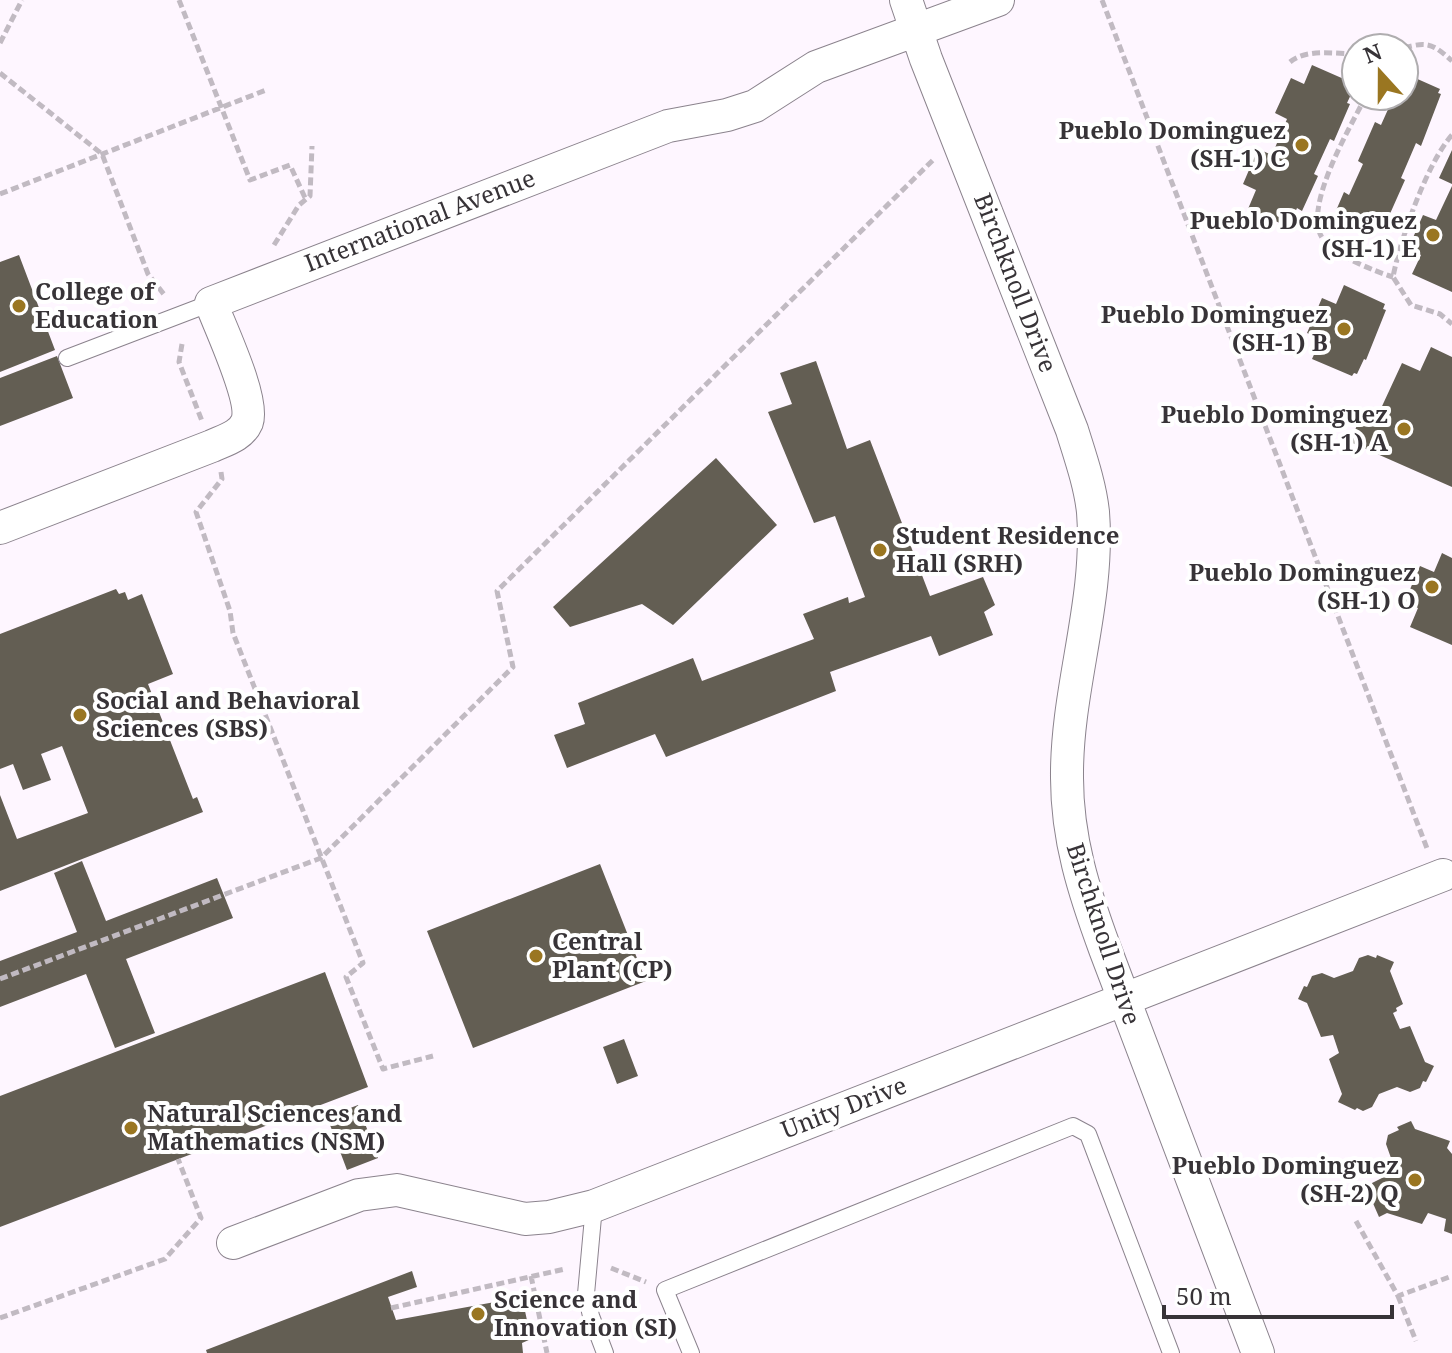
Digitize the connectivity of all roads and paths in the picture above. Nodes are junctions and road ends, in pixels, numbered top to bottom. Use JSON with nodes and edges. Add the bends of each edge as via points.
{"nodes":[{"id":1,"x":22,"y":0,"type":"edge"},
{"id":2,"x":179,"y":0,"type":"edge"},
{"id":3,"x":906,"y":0,"type":"edge"},
{"id":4,"x":998,"y":0,"type":"edge"},
{"id":5,"x":1102,"y":0,"type":"edge"},
{"id":6,"x":917,"y":30,"type":"junction"},
{"id":7,"x":0,"y":43,"type":"edge"},
{"id":8,"x":1420,"y":44,"type":"edge"},
{"id":9,"x":1340,"y":54,"type":"edge"},
{"id":10,"x":1452,"y":61,"type":"edge"},
{"id":11,"x":1290,"y":62,"type":"dead end"},
{"id":12,"x":0,"y":73,"type":"edge"},
{"id":13,"x":266,"y":90,"type":"dead end"},
{"id":14,"x":221,"y":107,"type":"junction"},
{"id":15,"x":1359,"y":112,"type":"edge"},
{"id":16,"x":1452,"y":135,"type":"edge"},
{"id":17,"x":957,"y":136,"type":"junction"},
{"id":18,"x":312,"y":146,"type":"dead end"},
{"id":19,"x":102,"y":154,"type":"junction"},
{"id":20,"x":0,"y":194,"type":"edge"},
{"id":21,"x":306,"y":200,"type":"junction"},
{"id":22,"x":270,"y":251,"type":"dead end"},
{"id":23,"x":1393,"y":277,"type":"junction"},
{"id":24,"x":166,"y":298,"type":"dead end"},
{"id":25,"x":211,"y":303,"type":"junction"},
{"id":26,"x":1452,"y":324,"type":"edge"},
{"id":27,"x":182,"y":344,"type":"dead end"},
{"id":28,"x":67,"y":358,"type":"dead end"},
{"id":29,"x":205,"y":429,"type":"dead end"},
{"id":30,"x":220,"y":464,"type":"dead end"},
{"id":31,"x":0,"y":528,"type":"edge"},
{"id":32,"x":321,"y":858,"type":"junction"},
{"id":33,"x":1437,"y":868,"type":"joint"},
{"id":34,"x":0,"y":979,"type":"edge"},
{"id":35,"x":1123,"y":999,"type":"junction"},
{"id":36,"x":433,"y":1056,"type":"dead end"},
{"id":37,"x":178,"y":1159,"type":"dead end"},
{"id":38,"x":594,"y":1206,"type":"junction"},
{"id":39,"x":1356,"y":1221,"type":"dead end"},
{"id":40,"x":233,"y":1243,"type":"dead end"},
{"id":41,"x":609,"y":1267,"type":"dead end"},
{"id":42,"x":566,"y":1268,"type":"dead end"},
{"id":43,"x":531,"y":1276,"type":"junction"},
{"id":44,"x":1452,"y":1276,"type":"edge"},
{"id":45,"x":665,"y":1290,"type":"junction"},
{"id":46,"x":1398,"y":1296,"type":"junction"},
{"id":47,"x":391,"y":1308,"type":"dead end"},
{"id":48,"x":0,"y":1318,"type":"edge"},
{"id":49,"x":1416,"y":1341,"type":"dead end"},
{"id":50,"x":547,"y":1353,"type":"edge"},
{"id":51,"x":605,"y":1353,"type":"edge"},
{"id":52,"x":691,"y":1353,"type":"edge"},
{"id":53,"x":1171,"y":1353,"type":"edge"},
{"id":54,"x":1258,"y":1353,"type":"edge"}],
"edges":[{"from":1,"to":7,"type":"path"},
{"from":2,"to":14,"type":"path"},
{"from":3,"to":6,"type":"street","name":"Birchknoll Drive"},
{"from":4,"to":6,"type":"street","name":"International Avenue"},
{"from":5,"to":33,"type":"path"},
{"from":6,"to":17,"type":"street","name":"Birchknoll Drive"},
{"from":6,"to":25,"type":"street","name":"International Avenue","via":[[816,67],[755,106],[668,126]]},
{"from":8,"to":10,"type":"path","via":[[1437,48]]},
{"from":9,"to":11,"type":"path","via":[[1299,55]]},
{"from":12,"to":19,"type":"path"},
{"from":13,"to":14,"type":"path"},
{"from":14,"to":19,"type":"path"},
{"from":14,"to":21,"type":"path","via":[[250,180],[290,165]]},
{"from":15,"to":23,"type":"path","via":[[1318,202],[1316,224],[1328,244],[1366,268]]},
{"from":16,"to":23,"type":"path","via":[[1422,191]]},
{"from":17,"to":32,"type":"path","via":[[497,591],[513,667]]},
{"from":17,"to":35,"type":"street","name":"Birchknoll Drive","via":[[1086,475],[1093,562],[1069,724],[1070,839]]},
{"from":18,"to":21,"type":"path"},
{"from":19,"to":20,"type":"path"},
{"from":19,"to":24,"type":"path","via":[[148,274]]},
{"from":21,"to":22,"type":"path"},
{"from":23,"to":26,"type":"path","via":[[1411,305],[1440,314]]},
{"from":25,"to":28,"type":"lane"},
{"from":25,"to":31,"type":"street","via":[[248,399],[241,431]]},
{"from":27,"to":29,"type":"path","via":[[179,362]]},
{"from":30,"to":32,"type":"path","via":[[222,479],[196,512],[233,633]]},
{"from":32,"to":34,"type":"path"},
{"from":32,"to":36,"type":"path","via":[[363,963],[346,977],[383,1069]]},
{"from":33,"to":35,"type":"street","name":"Unity Drive"},
{"from":35,"to":38,"type":"street","name":"Unity Drive"},
{"from":35,"to":54,"type":"street","name":"Birchknoll Drive"},
{"from":37,"to":48,"type":"path","via":[[201,1218],[165,1259]]},
{"from":38,"to":40,"type":"street","name":"Unity Drive","via":[[525,1219],[397,1190],[376,1191]]},
{"from":38,"to":51,"type":"lane","via":[[586,1294]]},
{"from":39,"to":46,"type":"path"},
{"from":41,"to":45,"type":"path"},
{"from":42,"to":43,"type":"path"},
{"from":43,"to":47,"type":"path"},
{"from":43,"to":50,"type":"path"},
{"from":44,"to":46,"type":"path"},
{"from":45,"to":52,"type":"lane"},
{"from":45,"to":53,"type":"lane","via":[[1073,1126],[1088,1134]]},
{"from":46,"to":49,"type":"path"}]}
